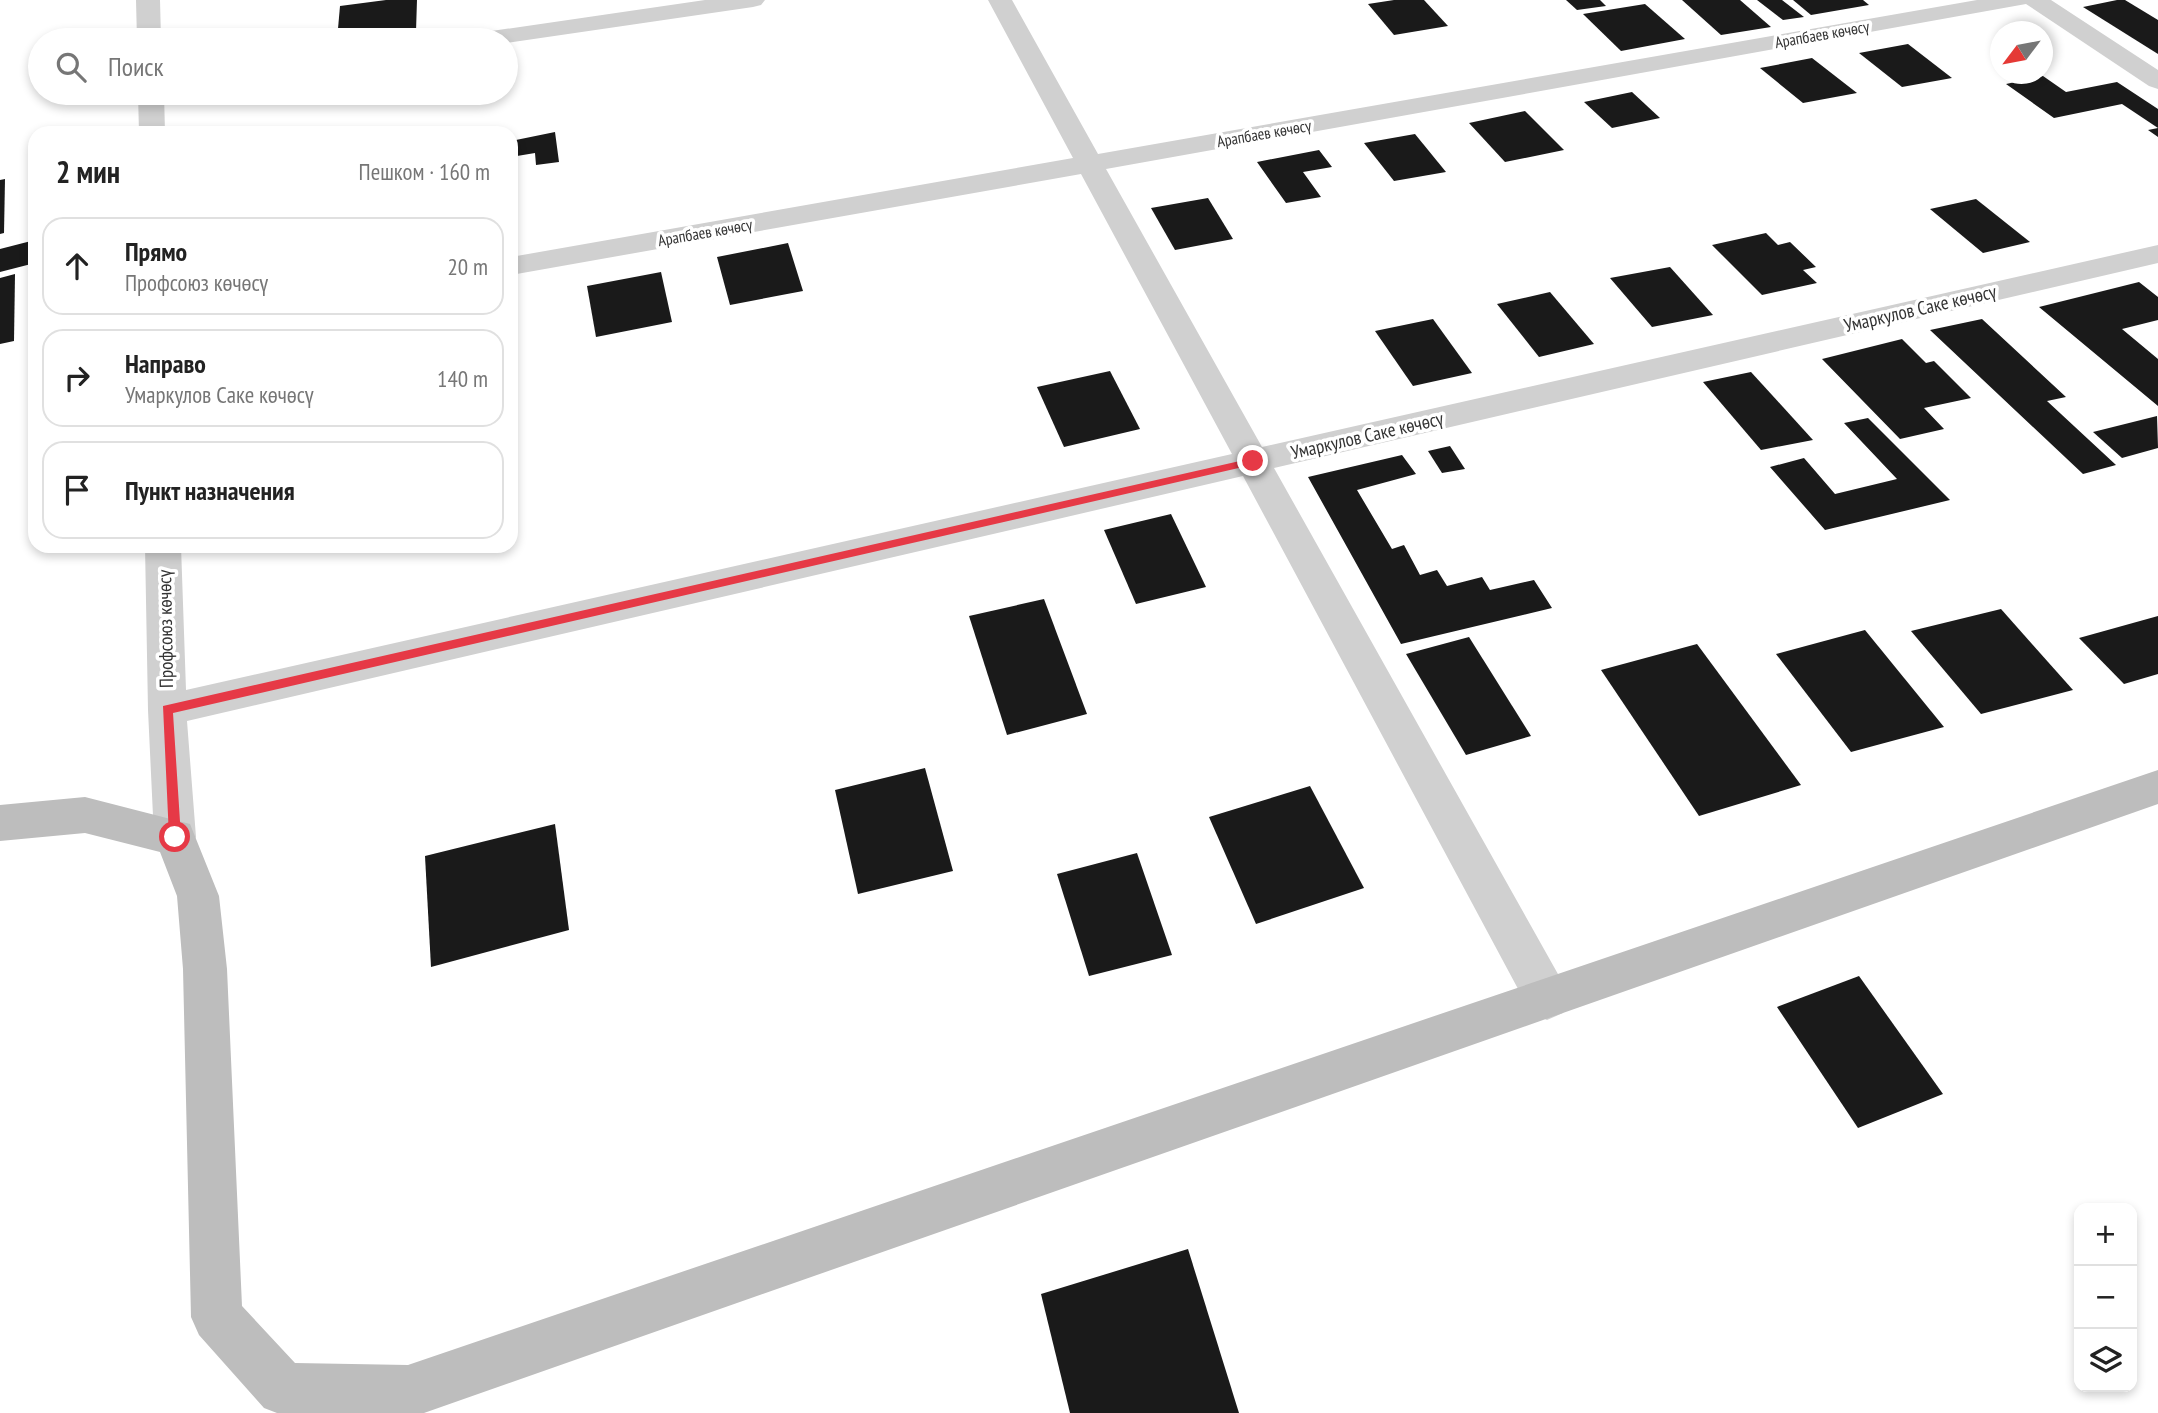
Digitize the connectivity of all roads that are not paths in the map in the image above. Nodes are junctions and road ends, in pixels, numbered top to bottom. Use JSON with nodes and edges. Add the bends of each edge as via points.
{"nodes":[{"id":1,"x":148,"y":0,"type":"edge"},
{"id":2,"x":753,"y":0,"type":"edge"},
{"id":3,"x":1000,"y":0,"type":"edge"},
{"id":4,"x":2017,"y":0,"type":"edge"},
{"id":5,"x":2035,"y":0,"type":"edge"},
{"id":6,"x":149,"y":28,"type":"edge"},
{"id":7,"x":518,"y":34,"type":"edge"},
{"id":8,"x":2158,"y":81,"type":"edge"},
{"id":9,"x":151,"y":105,"type":"edge"},
{"id":10,"x":152,"y":126,"type":"edge"},
{"id":11,"x":1090,"y":164,"type":"junction"},
{"id":12,"x":2158,"y":254,"type":"edge"},
{"id":13,"x":518,"y":265,"type":"edge"},
{"id":14,"x":1253,"y":461,"type":"junction"},
{"id":15,"x":163,"y":553,"type":"edge"},
{"id":16,"x":167,"y":710,"type":"junction"},
{"id":17,"x":2158,"y":787,"type":"edge"},
{"id":18,"x":0,"y":823,"type":"edge"},
{"id":19,"x":175,"y":837,"type":"junction"},
{"id":20,"x":1547,"y":998,"type":"junction"},
{"id":21,"x":284,"y":1401,"type":"edge"}],
"edges":[{"from":1,"to":6,"type":"street"},
{"from":2,"to":7,"type":"street"},
{"from":3,"to":11,"type":"street"},
{"from":4,"to":11,"type":"street","name":"Арапбаев көчөсү"},
{"from":5,"to":8,"type":"street"},
{"from":9,"to":10,"type":"street"},
{"from":11,"to":13,"type":"street","name":"Арапбаев көчөсү"},
{"from":11,"to":14,"type":"street"},
{"from":12,"to":14,"type":"street","name":"Умаркулов Саке көчөсү"},
{"from":14,"to":16,"type":"street","name":"Умаркулов Саке көчөсү"},
{"from":14,"to":20,"type":"street"},
{"from":15,"to":16,"type":"street","name":"Профсоюз көчөсү"},
{"from":16,"to":19,"type":"street","name":"Профсоюз көчөсү"},
{"from":17,"to":20,"type":"main road"},
{"from":18,"to":19,"type":"main road","via":[[85,815]]},
{"from":19,"to":21,"type":"main road","via":[[198,896],[205,969],[217,1317]]},
{"from":20,"to":21,"type":"main road","via":[[408,1392]]}]}
